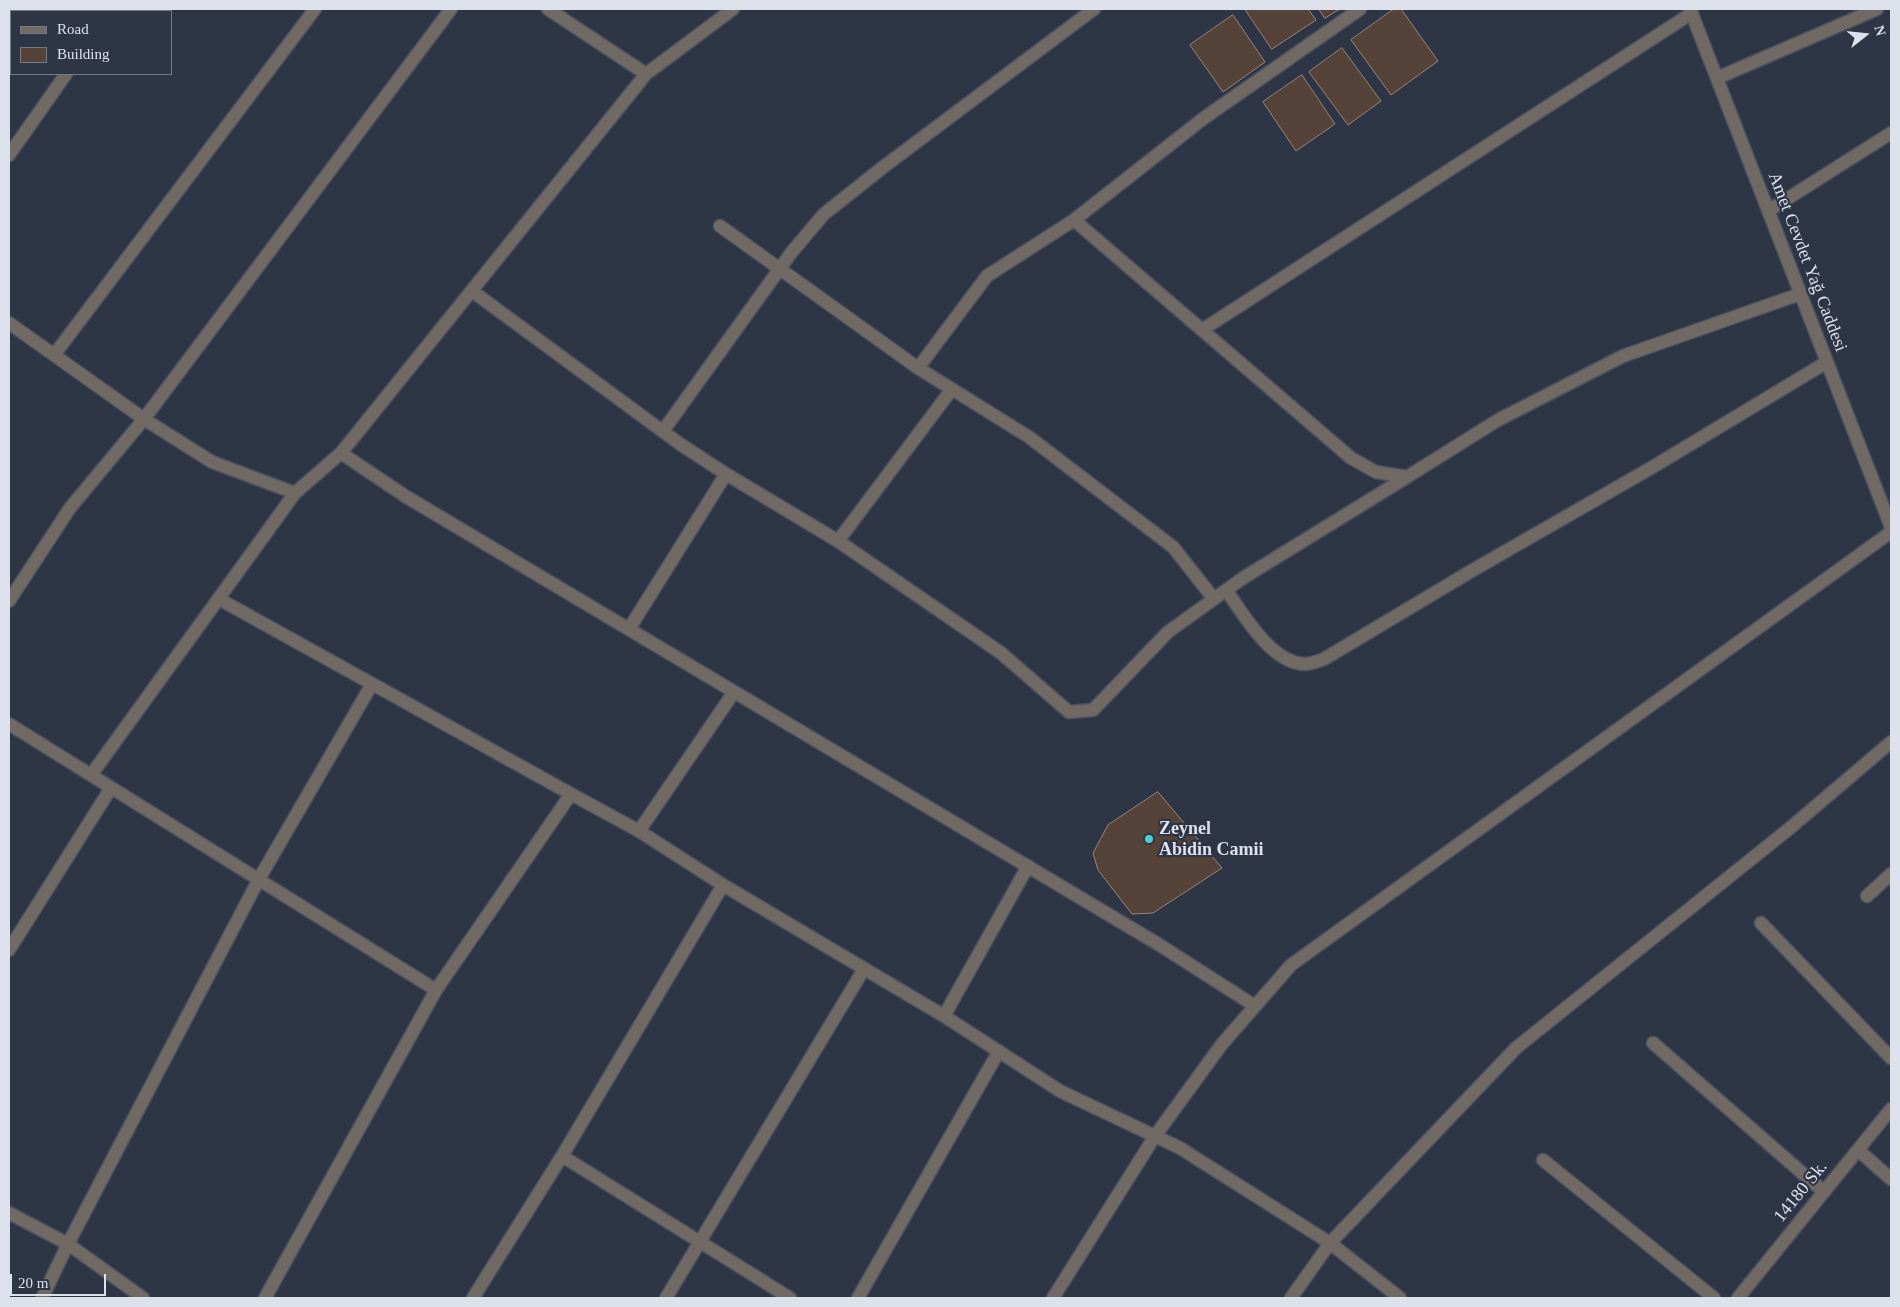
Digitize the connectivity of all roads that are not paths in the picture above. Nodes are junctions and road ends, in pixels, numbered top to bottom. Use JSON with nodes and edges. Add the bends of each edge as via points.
{"nodes":[{"id":1,"x":315,"y":9,"type":"edge"},
{"id":2,"x":451,"y":9,"type":"edge"},
{"id":3,"x":548,"y":9,"type":"edge"},
{"id":4,"x":733,"y":9,"type":"edge"},
{"id":5,"x":1094,"y":9,"type":"edge"},
{"id":6,"x":1360,"y":9,"type":"edge"},
{"id":7,"x":1877,"y":9,"type":"edge"},
{"id":8,"x":1691,"y":11,"type":"edge"},
{"id":9,"x":646,"y":74,"type":"junction"},
{"id":10,"x":65,"y":75,"type":"edge"},
{"id":11,"x":1717,"y":78,"type":"junction"},
{"id":12,"x":1891,"y":133,"type":"edge"},
{"id":13,"x":9,"y":155,"type":"edge"},
{"id":14,"x":1768,"y":211,"type":"junction"},
{"id":15,"x":1074,"y":220,"type":"junction"},
{"id":16,"x":720,"y":226,"type":"dead end"},
{"id":17,"x":779,"y":269,"type":"junction"},
{"id":18,"x":472,"y":291,"type":"junction"},
{"id":19,"x":1800,"y":294,"type":"junction"},
{"id":20,"x":9,"y":323,"type":"edge"},
{"id":21,"x":1202,"y":330,"type":"junction"},
{"id":22,"x":54,"y":355,"type":"junction"},
{"id":23,"x":1827,"y":362,"type":"junction"},
{"id":24,"x":918,"y":368,"type":"junction"},
{"id":25,"x":952,"y":389,"type":"junction"},
{"id":26,"x":144,"y":418,"type":"junction"},
{"id":27,"x":663,"y":432,"type":"junction"},
{"id":28,"x":341,"y":453,"type":"junction"},
{"id":29,"x":726,"y":474,"type":"junction"},
{"id":30,"x":1407,"y":477,"type":"junction"},
{"id":31,"x":296,"y":493,"type":"junction"},
{"id":32,"x":1891,"y":527,"type":"edge"},
{"id":33,"x":1891,"y":532,"type":"edge"},
{"id":34,"x":838,"y":541,"type":"junction"},
{"id":35,"x":1226,"y":590,"type":"junction"},
{"id":36,"x":219,"y":599,"type":"junction"},
{"id":37,"x":1214,"y":599,"type":"junction"},
{"id":38,"x":9,"y":601,"type":"edge"},
{"id":39,"x":629,"y":629,"type":"junction"},
{"id":40,"x":372,"y":684,"type":"junction"},
{"id":41,"x":734,"y":692,"type":"junction"},
{"id":42,"x":9,"y":724,"type":"edge"},
{"id":43,"x":1891,"y":742,"type":"edge"},
{"id":44,"x":91,"y":775,"type":"junction"},
{"id":45,"x":111,"y":788,"type":"junction"},
{"id":46,"x":571,"y":794,"type":"junction"},
{"id":47,"x":639,"y":831,"type":"junction"},
{"id":48,"x":1028,"y":866,"type":"junction"},
{"id":49,"x":1891,"y":874,"type":"edge"},
{"id":50,"x":259,"y":879,"type":"junction"},
{"id":51,"x":723,"y":885,"type":"junction"},
{"id":52,"x":1867,"y":896,"type":"dead end"},
{"id":53,"x":1761,"y":923,"type":"dead end"},
{"id":54,"x":9,"y":950,"type":"edge"},
{"id":55,"x":864,"y":969,"type":"junction"},
{"id":56,"x":436,"y":990,"type":"junction"},
{"id":57,"x":1255,"y":1006,"type":"junction"},
{"id":58,"x":944,"y":1016,"type":"junction"},
{"id":59,"x":1653,"y":1043,"type":"dead end"},
{"id":60,"x":999,"y":1051,"type":"junction"},
{"id":61,"x":1891,"y":1058,"type":"edge"},
{"id":62,"x":1891,"y":1108,"type":"edge"},
{"id":63,"x":1155,"y":1136,"type":"junction"},
{"id":64,"x":1858,"y":1150,"type":"junction"},
{"id":65,"x":562,"y":1156,"type":"junction"},
{"id":66,"x":1543,"y":1160,"type":"dead end"},
{"id":67,"x":1891,"y":1179,"type":"edge"},
{"id":68,"x":1824,"y":1192,"type":"junction"},
{"id":69,"x":9,"y":1213,"type":"edge"},
{"id":70,"x":700,"y":1242,"type":"junction"},
{"id":71,"x":1330,"y":1243,"type":"junction"},
{"id":72,"x":68,"y":1244,"type":"junction"},
{"id":73,"x":42,"y":1298,"type":"edge"},
{"id":74,"x":143,"y":1298,"type":"edge"},
{"id":75,"x":265,"y":1298,"type":"edge"},
{"id":76,"x":473,"y":1298,"type":"edge"},
{"id":77,"x":666,"y":1298,"type":"edge"},
{"id":78,"x":790,"y":1298,"type":"edge"},
{"id":79,"x":858,"y":1298,"type":"edge"},
{"id":80,"x":1053,"y":1298,"type":"edge"},
{"id":81,"x":1291,"y":1298,"type":"edge"},
{"id":82,"x":1400,"y":1298,"type":"edge"},
{"id":83,"x":1714,"y":1298,"type":"edge"},
{"id":84,"x":1738,"y":1298,"type":"edge"}],
"edges":[{"from":1,"to":22,"type":"street"},
{"from":2,"to":26,"type":"street"},
{"from":3,"to":9,"type":"street"},
{"from":4,"to":9,"type":"street"},
{"from":5,"to":17,"type":"street","via":[[824,214]]},
{"from":6,"to":15,"type":"street","via":[[1204,118]]},
{"from":7,"to":11,"type":"street"},
{"from":8,"to":11,"type":"street","name":"Amet Cevdet Yağ Caddesi"},
{"from":8,"to":21,"type":"street"},
{"from":9,"to":18,"type":"street"},
{"from":10,"to":13,"type":"street"},
{"from":11,"to":14,"type":"street","name":"Amet Cevdet Yağ Caddesi"},
{"from":12,"to":14,"type":"street"},
{"from":14,"to":19,"type":"street","name":"Amet Cevdet Yağ Caddesi"},
{"from":15,"to":21,"type":"street"},
{"from":15,"to":24,"type":"street","via":[[987,276]]},
{"from":16,"to":17,"type":"street"},
{"from":17,"to":24,"type":"street"},
{"from":17,"to":27,"type":"street"},
{"from":18,"to":27,"type":"street"},
{"from":18,"to":28,"type":"street"},
{"from":19,"to":23,"type":"street","name":"Amet Cevdet Yağ Caddesi"},
{"from":19,"to":30,"type":"street","via":[[1623,356],[1498,420]]},
{"from":20,"to":22,"type":"street"},
{"from":21,"to":30,"type":"street","via":[[1351,458],[1376,472]]},
{"from":22,"to":26,"type":"street"},
{"from":23,"to":32,"type":"street","name":"Amet Cevdet Yağ Caddesi"},
{"from":23,"to":35,"type":"street","via":[[1324,659],[1306,664],[1286,660],[1265,642]]},
{"from":24,"to":25,"type":"street"},
{"from":25,"to":34,"type":"street"},
{"from":25,"to":37,"type":"street","via":[[1029,437],[1173,547]]},
{"from":26,"to":31,"type":"street","via":[[212,462]]},
{"from":26,"to":38,"type":"street","via":[[70,508]]},
{"from":27,"to":29,"type":"street"},
{"from":28,"to":31,"type":"street"},
{"from":28,"to":39,"type":"street","via":[[405,496]]},
{"from":29,"to":34,"type":"street"},
{"from":29,"to":39,"type":"street"},
{"from":30,"to":35,"type":"street"},
{"from":31,"to":36,"type":"street"},
{"from":33,"to":57,"type":"street","via":[[1291,965]]},
{"from":34,"to":37,"type":"street","via":[[1001,653],[1069,712],[1093,710],[1168,632]]},
{"from":35,"to":37,"type":"street"},
{"from":36,"to":40,"type":"street"},
{"from":36,"to":44,"type":"street"},
{"from":39,"to":41,"type":"street"},
{"from":40,"to":46,"type":"street"},
{"from":40,"to":50,"type":"street"},
{"from":41,"to":47,"type":"street"},
{"from":41,"to":48,"type":"street"},
{"from":42,"to":44,"type":"street"},
{"from":43,"to":71,"type":"street","via":[[1790,828],[1516,1048]]},
{"from":44,"to":45,"type":"street"},
{"from":45,"to":50,"type":"street"},
{"from":45,"to":54,"type":"street"},
{"from":46,"to":47,"type":"street"},
{"from":46,"to":56,"type":"street"},
{"from":47,"to":51,"type":"street"},
{"from":48,"to":57,"type":"street"},
{"from":48,"to":58,"type":"street"},
{"from":49,"to":52,"type":"street"},
{"from":50,"to":56,"type":"street"},
{"from":50,"to":72,"type":"street"},
{"from":51,"to":55,"type":"street"},
{"from":51,"to":65,"type":"street"},
{"from":53,"to":61,"type":"street"},
{"from":55,"to":58,"type":"street"},
{"from":55,"to":70,"type":"street"},
{"from":56,"to":75,"type":"street"},
{"from":57,"to":63,"type":"street","via":[[1222,1044]]},
{"from":58,"to":60,"type":"street"},
{"from":59,"to":68,"type":"street"},
{"from":60,"to":63,"type":"street","via":[[1060,1091]]},
{"from":60,"to":79,"type":"street"},
{"from":62,"to":64,"type":"street","name":"14180 Sk."},
{"from":63,"to":71,"type":"street","via":[[1180,1148]]},
{"from":63,"to":80,"type":"street"},
{"from":64,"to":67,"type":"street"},
{"from":64,"to":68,"type":"street","name":"14180 Sk."},
{"from":65,"to":70,"type":"street"},
{"from":65,"to":76,"type":"street"},
{"from":66,"to":83,"type":"street"},
{"from":68,"to":84,"type":"street","name":"14180 Sk."},
{"from":69,"to":72,"type":"street"},
{"from":70,"to":77,"type":"street"},
{"from":70,"to":78,"type":"street"},
{"from":71,"to":81,"type":"street"},
{"from":71,"to":82,"type":"street"},
{"from":72,"to":73,"type":"street"},
{"from":72,"to":74,"type":"street"}]}
